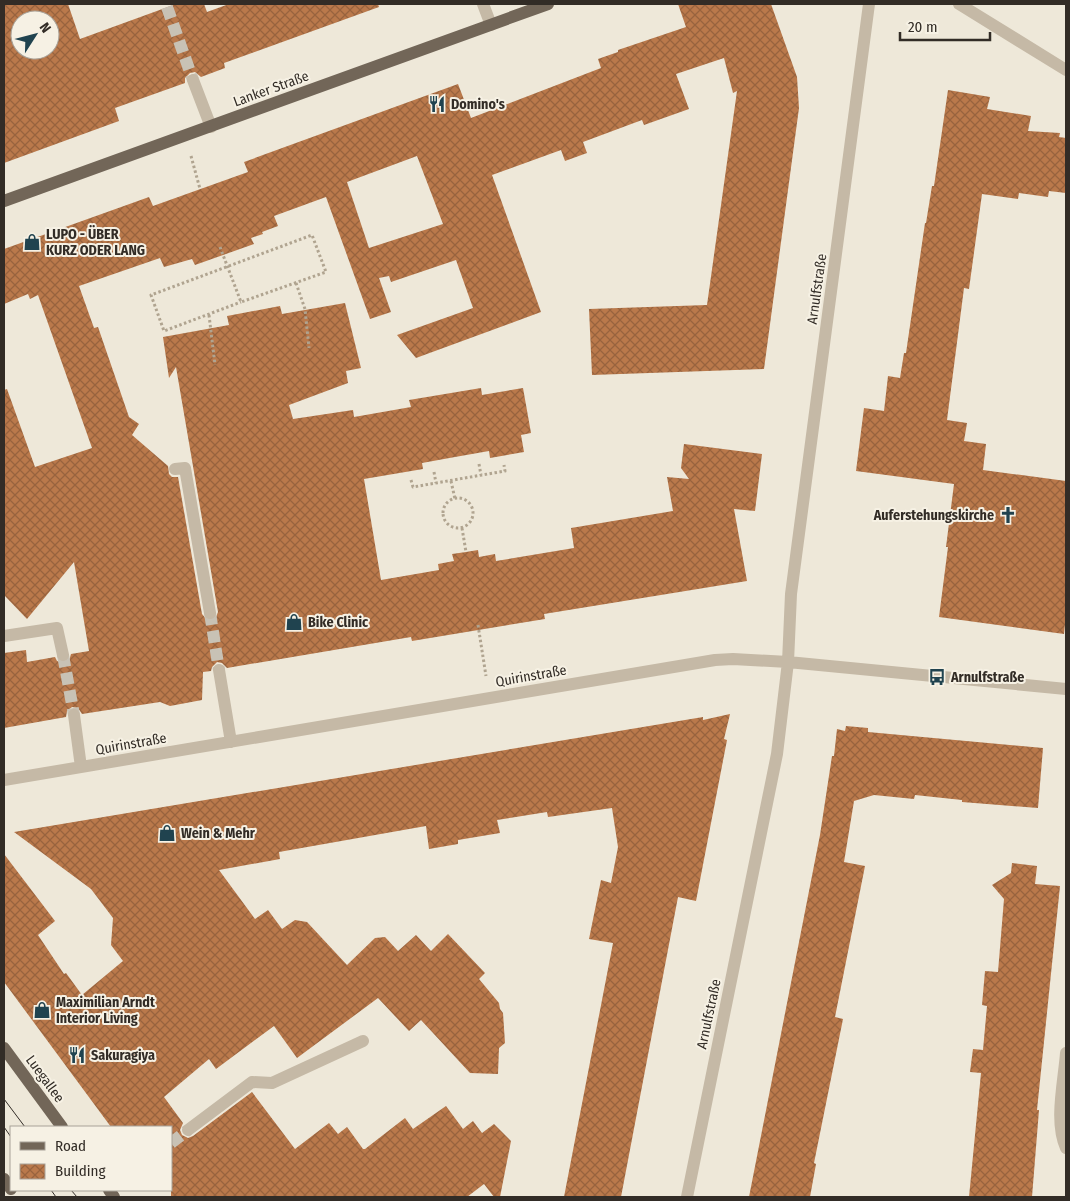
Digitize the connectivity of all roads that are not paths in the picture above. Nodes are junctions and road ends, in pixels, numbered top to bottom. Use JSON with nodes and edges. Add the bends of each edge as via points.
{"nodes":[{"id":1,"x":483,"y":4,"type":"edge"},
{"id":2,"x":548,"y":4,"type":"edge"},
{"id":3,"x":869,"y":4,"type":"edge"},
{"id":4,"x":959,"y":4,"type":"edge"},
{"id":5,"x":491,"y":25,"type":"junction"},
{"id":6,"x":1066,"y":70,"type":"edge"},
{"id":7,"x":193,"y":80,"type":"tunnel mouth"},
{"id":8,"x":211,"y":127,"type":"junction"},
{"id":9,"x":4,"y":201,"type":"edge"},
{"id":10,"x":175,"y":469,"type":"dead end"},
{"id":11,"x":210,"y":613,"type":"tunnel mouth"},
{"id":12,"x":4,"y":636,"type":"edge"},
{"id":13,"x":63,"y":656,"type":"tunnel mouth"},
{"id":14,"x":788,"y":662,"type":"junction"},
{"id":15,"x":219,"y":670,"type":"tunnel mouth"},
{"id":16,"x":1066,"y":689,"type":"edge"},
{"id":17,"x":74,"y":715,"type":"tunnel mouth"},
{"id":18,"x":232,"y":742,"type":"junction"},
{"id":19,"x":82,"y":767,"type":"junction"},
{"id":20,"x":4,"y":780,"type":"edge"},
{"id":21,"x":363,"y":1041,"type":"dead end"},
{"id":22,"x":4,"y":1048,"type":"edge"},
{"id":23,"x":1066,"y":1053,"type":"edge"},
{"id":24,"x":61,"y":1126,"type":"edge"},
{"id":25,"x":188,"y":1130,"type":"tunnel mouth"},
{"id":26,"x":1066,"y":1148,"type":"edge"},
{"id":27,"x":687,"y":1197,"type":"edge"}],
"edges":[{"from":1,"to":5,"type":"street"},
{"from":2,"to":5,"type":"main road","name":"Lanker Straße"},
{"from":3,"to":14,"type":"street","name":"Arnulfstraße","via":[[791,594]]},
{"from":4,"to":6,"type":"street"},
{"from":5,"to":8,"type":"main road","name":"Lanker Straße"},
{"from":7,"to":8,"type":"street"},
{"from":8,"to":9,"type":"main road","name":"Lanker Straße"},
{"from":10,"to":11,"type":"street","via":[[185,468]]},
{"from":12,"to":13,"type":"street","via":[[56,628]]},
{"from":14,"to":16,"type":"street","name":"Quirinstraße"},
{"from":14,"to":18,"type":"street","name":"Quirinstraße","via":[[715,660]]},
{"from":14,"to":27,"type":"street","name":"Arnulfstraße","via":[[777,754]]},
{"from":15,"to":18,"type":"street"},
{"from":17,"to":19,"type":"street"},
{"from":18,"to":19,"type":"street","name":"Quirinstraße"},
{"from":19,"to":20,"type":"street","name":"Quirinstraße"},
{"from":21,"to":25,"type":"street","via":[[272,1083],[252,1082]]},
{"from":22,"to":24,"type":"main road","name":"Luegallee"},
{"from":23,"to":26,"type":"street","via":[[1060,1117]]}]}
